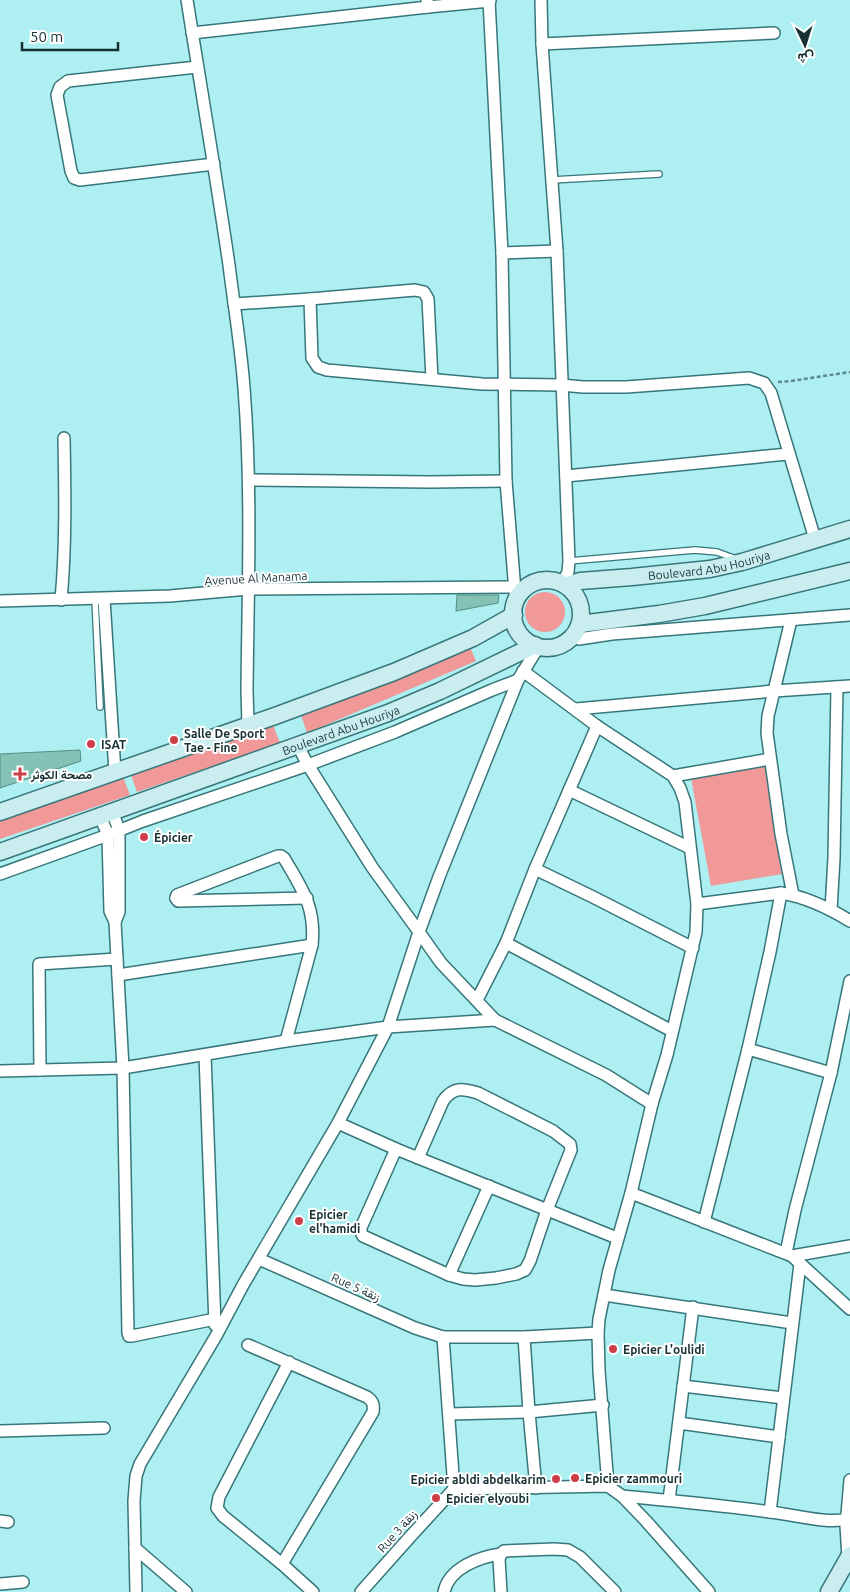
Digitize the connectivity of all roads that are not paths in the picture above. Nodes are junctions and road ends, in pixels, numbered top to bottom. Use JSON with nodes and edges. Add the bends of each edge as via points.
{"nodes":[{"id":1,"x":187,"y":0,"type":"edge"},
{"id":2,"x":541,"y":0,"type":"edge"},
{"id":3,"x":489,"y":1,"type":"edge"},
{"id":4,"x":427,"y":4,"type":"edge"},
{"id":5,"x":192,"y":33,"type":"junction"},
{"id":6,"x":774,"y":33,"type":"dead end"},
{"id":7,"x":542,"y":44,"type":"junction"},
{"id":8,"x":196,"y":67,"type":"junction"},
{"id":9,"x":214,"y":164,"type":"junction"},
{"id":10,"x":659,"y":174,"type":"dead end"},
{"id":11,"x":552,"y":180,"type":"junction"},
{"id":12,"x":557,"y":251,"type":"junction"},
{"id":13,"x":502,"y":254,"type":"junction"},
{"id":14,"x":310,"y":299,"type":"junction"},
{"id":15,"x":234,"y":304,"type":"junction"},
{"id":16,"x":432,"y":379,"type":"junction"},
{"id":17,"x":504,"y":385,"type":"junction"},
{"id":18,"x":561,"y":385,"type":"junction"},
{"id":19,"x":64,"y":438,"type":"dead end"},
{"id":20,"x":788,"y":454,"type":"junction"},
{"id":21,"x":566,"y":476,"type":"junction"},
{"id":22,"x":249,"y":480,"type":"junction"},
{"id":23,"x":506,"y":481,"type":"junction"},
{"id":24,"x":850,"y":529,"type":"edge"},
{"id":25,"x":814,"y":539,"type":"junction"},
{"id":26,"x":569,"y":562,"type":"junction"},
{"id":27,"x":742,"y":562,"type":"junction"},
{"id":28,"x":850,"y":572,"type":"edge"},
{"id":29,"x":564,"y":585,"type":"junction"},
{"id":30,"x":248,"y":589,"type":"junction"},
{"id":31,"x":100,"y":599,"type":"junction"},
{"id":32,"x":61,"y":600,"type":"junction"},
{"id":33,"x":514,"y":601,"type":"junction"},
{"id":34,"x":0,"y":602,"type":"edge"},
{"id":35,"x":850,"y":615,"type":"edge"},
{"id":36,"x":791,"y":620,"type":"junction"},
{"id":37,"x":576,"y":631,"type":"junction"},
{"id":38,"x":537,"y":645,"type":"junction"},
{"id":39,"x":521,"y":675,"type":"junction"},
{"id":40,"x":850,"y":686,"type":"edge"},
{"id":41,"x":837,"y":687,"type":"junction"},
{"id":42,"x":774,"y":692,"type":"junction"},
{"id":43,"x":100,"y":707,"type":"dead end"},
{"id":44,"x":576,"y":709,"type":"junction"},
{"id":45,"x":248,"y":725,"type":"junction"},
{"id":46,"x":597,"y":726,"type":"junction"},
{"id":47,"x":298,"y":746,"type":"junction"},
{"id":48,"x":770,"y":759,"type":"junction"},
{"id":49,"x":308,"y":765,"type":"junction"},
{"id":50,"x":115,"y":772,"type":"junction"},
{"id":51,"x":673,"y":776,"type":"junction"},
{"id":52,"x":569,"y":790,"type":"junction"},
{"id":53,"x":0,"y":812,"type":"edge"},
{"id":54,"x":106,"y":814,"type":"junction"},
{"id":55,"x":114,"y":833,"type":"junction"},
{"id":56,"x":690,"y":848,"type":"junction"},
{"id":57,"x":0,"y":852,"type":"edge"},
{"id":58,"x":535,"y":869,"type":"junction"},
{"id":59,"x":0,"y":874,"type":"edge"},
{"id":60,"x":781,"y":893,"type":"junction"},
{"id":61,"x":793,"y":895,"type":"junction"},
{"id":62,"x":307,"y":898,"type":"junction"},
{"id":63,"x":697,"y":904,"type":"junction"},
{"id":64,"x":832,"y":910,"type":"junction"},
{"id":65,"x":850,"y":921,"type":"edge"},
{"id":66,"x":419,"y":932,"type":"junction"},
{"id":67,"x":506,"y":943,"type":"junction"},
{"id":68,"x":312,"y":945,"type":"junction"},
{"id":69,"x":692,"y":948,"type":"junction"},
{"id":70,"x":117,"y":959,"type":"junction"},
{"id":71,"x":118,"y":975,"type":"junction"},
{"id":72,"x":850,"y":981,"type":"edge"},
{"id":73,"x":477,"y":1000,"type":"junction"},
{"id":74,"x":496,"y":1020,"type":"junction"},
{"id":75,"x":388,"y":1027,"type":"junction"},
{"id":76,"x":672,"y":1031,"type":"junction"},
{"id":77,"x":286,"y":1041,"type":"junction"},
{"id":78,"x":748,"y":1049,"type":"junction"},
{"id":79,"x":205,"y":1055,"type":"junction"},
{"id":80,"x":123,"y":1068,"type":"junction"},
{"id":81,"x":40,"y":1070,"type":"junction"},
{"id":82,"x":0,"y":1071,"type":"edge"},
{"id":83,"x":831,"y":1073,"type":"junction"},
{"id":84,"x":652,"y":1104,"type":"junction"},
{"id":85,"x":338,"y":1123,"type":"junction"},
{"id":86,"x":396,"y":1149,"type":"junction"},
{"id":87,"x":418,"y":1158,"type":"junction"},
{"id":88,"x":489,"y":1186,"type":"junction"},
{"id":89,"x":631,"y":1193,"type":"junction"},
{"id":90,"x":547,"y":1210,"type":"junction"},
{"id":91,"x":704,"y":1222,"type":"junction"},
{"id":92,"x":617,"y":1238,"type":"junction"},
{"id":93,"x":850,"y":1246,"type":"edge"},
{"id":94,"x":793,"y":1258,"type":"junction"},
{"id":95,"x":259,"y":1259,"type":"junction"},
{"id":96,"x":449,"y":1275,"type":"junction"},
{"id":97,"x":604,"y":1295,"type":"junction"},
{"id":98,"x":693,"y":1307,"type":"junction"},
{"id":99,"x":850,"y":1309,"type":"edge"},
{"id":100,"x":215,"y":1319,"type":"junction"},
{"id":101,"x":792,"y":1323,"type":"junction"},
{"id":102,"x":598,"y":1333,"type":"junction"},
{"id":103,"x":216,"y":1336,"type":"junction"},
{"id":104,"x":443,"y":1337,"type":"junction"},
{"id":105,"x":524,"y":1337,"type":"junction"},
{"id":106,"x":248,"y":1345,"type":"dead end"},
{"id":107,"x":289,"y":1362,"type":"junction"},
{"id":108,"x":683,"y":1386,"type":"junction"},
{"id":109,"x":783,"y":1398,"type":"junction"},
{"id":110,"x":602,"y":1405,"type":"junction"},
{"id":111,"x":529,"y":1412,"type":"junction"},
{"id":112,"x":449,"y":1414,"type":"junction"},
{"id":113,"x":679,"y":1423,"type":"junction"},
{"id":114,"x":104,"y":1428,"type":"dead end"},
{"id":115,"x":0,"y":1431,"type":"edge"},
{"id":116,"x":778,"y":1436,"type":"junction"},
{"id":117,"x":850,"y":1480,"type":"edge"},
{"id":118,"x":608,"y":1486,"type":"junction"},
{"id":119,"x":536,"y":1488,"type":"junction"},
{"id":120,"x":454,"y":1490,"type":"junction"},
{"id":121,"x":622,"y":1496,"type":"junction"},
{"id":122,"x":669,"y":1500,"type":"junction"},
{"id":123,"x":770,"y":1512,"type":"junction"},
{"id":124,"x":848,"y":1519,"type":"edge"},
{"id":125,"x":135,"y":1548,"type":"junction"},
{"id":126,"x":501,"y":1554,"type":"junction"},
{"id":127,"x":849,"y":1556,"type":"edge"},
{"id":128,"x":282,"y":1564,"type":"junction"},
{"id":129,"x":23,"y":1582,"type":"dead end"},
{"id":130,"x":0,"y":1584,"type":"edge"},
{"id":131,"x":707,"y":1590,"type":"edge"},
{"id":132,"x":365,"y":1591,"type":"edge"},
{"id":133,"x":136,"y":1592,"type":"edge"},
{"id":134,"x":186,"y":1592,"type":"edge"},
{"id":135,"x":313,"y":1592,"type":"edge"},
{"id":136,"x":444,"y":1592,"type":"edge"},
{"id":137,"x":501,"y":1592,"type":"edge"},
{"id":138,"x":615,"y":1592,"type":"edge"},
{"id":139,"x":718,"y":1592,"type":"edge"},
{"id":140,"x":829,"y":1592,"type":"edge"}],
"edges":[{"from":1,"to":5,"type":"street"},
{"from":2,"to":7,"type":"street"},
{"from":3,"to":4,"type":"street"},
{"from":3,"to":13,"type":"street"},
{"from":4,"to":5,"type":"street"},
{"from":5,"to":8,"type":"street"},
{"from":6,"to":7,"type":"street"},
{"from":7,"to":11,"type":"street"},
{"from":8,"to":9,"type":"street"},
{"from":8,"to":9,"type":"street","via":[[68,81],[60,87],[57,95],[71,171],[74,178],[80,180]]},
{"from":9,"to":15,"type":"street"},
{"from":10,"to":11,"type":"lane"},
{"from":11,"to":12,"type":"street"},
{"from":12,"to":13,"type":"street"},
{"from":12,"to":18,"type":"street"},
{"from":13,"to":17,"type":"street"},
{"from":14,"to":15,"type":"street"},
{"from":14,"to":16,"type":"street","via":[[312,358],[318,367]]},
{"from":14,"to":16,"type":"street","via":[[415,290],[424,292],[428,300]]},
{"from":15,"to":22,"type":"street","via":[[244,386]]},
{"from":16,"to":17,"type":"street"},
{"from":17,"to":18,"type":"street"},
{"from":17,"to":23,"type":"street"},
{"from":18,"to":20,"type":"street","via":[[626,387],[749,378],[764,383],[771,393]]},
{"from":18,"to":21,"type":"street"},
{"from":19,"to":32,"type":"street","via":[[65,561]]},
{"from":20,"to":21,"type":"street"},
{"from":20,"to":25,"type":"street"},
{"from":21,"to":26,"type":"street"},
{"from":22,"to":23,"type":"street"},
{"from":22,"to":30,"type":"street"},
{"from":23,"to":33,"type":"street"},
{"from":24,"to":25,"type":"main road","name":"Boulevard Abu Houriya"},
{"from":25,"to":27,"type":"main road","name":"Boulevard Abu Houriya"},
{"from":26,"to":27,"type":"lane","via":[[706,550]]},
{"from":26,"to":29,"type":"street"},
{"from":27,"to":29,"type":"main road","name":"Boulevard Abu Houriya","via":[[680,573]]},
{"from":28,"to":37,"type":"main road","via":[[706,606]]},
{"from":29,"to":33,"type":"main road","via":[[547,580],[535,582]]},
{"from":29,"to":37,"type":"main road","via":[[575,594],[580,604]]},
{"from":30,"to":31,"type":"street","name":"Avenue Al Manama"},
{"from":30,"to":33,"type":"street","name":"Avenue Al Manama"},
{"from":30,"to":45,"type":"street"},
{"from":31,"to":32,"type":"street","name":"Avenue Al Manama"},
{"from":31,"to":43,"type":"lane"},
{"from":31,"to":50,"type":"street"},
{"from":32,"to":34,"type":"street","name":"Avenue Al Manama"},
{"from":33,"to":38,"type":"main road","via":[[516,626],[528,641]]},
{"from":33,"to":45,"type":"main road","via":[[472,638],[409,666]]},
{"from":35,"to":36,"type":"street"},
{"from":36,"to":37,"type":"street","via":[[579,638]]},
{"from":36,"to":42,"type":"street"},
{"from":37,"to":38,"type":"main road","via":[[554,647]]},
{"from":38,"to":39,"type":"street"},
{"from":38,"to":47,"type":"main road","name":"Boulevard Abu Houriya","via":[[388,713]]},
{"from":39,"to":44,"type":"street"},
{"from":39,"to":49,"type":"street","via":[[395,732]]},
{"from":39,"to":66,"type":"street"},
{"from":40,"to":41,"type":"street"},
{"from":41,"to":42,"type":"street"},
{"from":41,"to":64,"type":"street"},
{"from":42,"to":44,"type":"street"},
{"from":42,"to":48,"type":"street","via":[[768,716]]},
{"from":44,"to":46,"type":"street"},
{"from":45,"to":50,"type":"main road"},
{"from":46,"to":51,"type":"street"},
{"from":46,"to":52,"type":"street"},
{"from":47,"to":49,"type":"street"},
{"from":47,"to":54,"type":"main road","name":"Boulevard Abu Houriya"},
{"from":48,"to":51,"type":"street"},
{"from":48,"to":61,"type":"street"},
{"from":49,"to":55,"type":"street"},
{"from":49,"to":66,"type":"street","via":[[372,867]]},
{"from":50,"to":53,"type":"main road"},
{"from":51,"to":56,"type":"street","via":[[685,802]]},
{"from":52,"to":56,"type":"street"},
{"from":52,"to":58,"type":"street"},
{"from":54,"to":55,"type":"street"},
{"from":54,"to":57,"type":"main road","name":"Boulevard Abu Houriya"},
{"from":55,"to":59,"type":"street"},
{"from":55,"to":70,"type":"street","via":[[110,911],[115,922]]},
{"from":56,"to":63,"type":"street"},
{"from":58,"to":67,"type":"street"},
{"from":58,"to":69,"type":"street"},
{"from":60,"to":61,"type":"street"},
{"from":60,"to":63,"type":"street"},
{"from":60,"to":78,"type":"street"},
{"from":61,"to":64,"type":"street"},
{"from":62,"to":62,"type":"street","via":[[178,901],[176,898],[278,856],[284,858]]},
{"from":62,"to":68,"type":"street","via":[[314,929]]},
{"from":63,"to":69,"type":"street"},
{"from":64,"to":65,"type":"street"},
{"from":66,"to":73,"type":"street","via":[[441,963]]},
{"from":66,"to":75,"type":"street"},
{"from":67,"to":73,"type":"street"},
{"from":67,"to":76,"type":"street"},
{"from":68,"to":71,"type":"street"},
{"from":68,"to":77,"type":"street"},
{"from":69,"to":76,"type":"street"},
{"from":70,"to":71,"type":"street"},
{"from":70,"to":81,"type":"street","via":[[39,964]]},
{"from":71,"to":80,"type":"street"},
{"from":72,"to":83,"type":"street"},
{"from":73,"to":74,"type":"street"},
{"from":74,"to":75,"type":"street"},
{"from":74,"to":84,"type":"street","via":[[606,1075]]},
{"from":75,"to":77,"type":"street"},
{"from":75,"to":85,"type":"street"},
{"from":76,"to":84,"type":"street"},
{"from":77,"to":79,"type":"street"},
{"from":78,"to":83,"type":"street"},
{"from":78,"to":91,"type":"street"},
{"from":79,"to":80,"type":"street"},
{"from":79,"to":100,"type":"street"},
{"from":80,"to":81,"type":"street"},
{"from":80,"to":100,"type":"street","via":[[129,1336]]},
{"from":81,"to":82,"type":"street"},
{"from":83,"to":94,"type":"street","via":[[795,1210]]},
{"from":84,"to":89,"type":"street"},
{"from":85,"to":86,"type":"street"},
{"from":85,"to":95,"type":"street"},
{"from":86,"to":87,"type":"street"},
{"from":86,"to":96,"type":"street","via":[[361,1234]]},
{"from":87,"to":88,"type":"street"},
{"from":87,"to":90,"type":"street","via":[[448,1094],[458,1090],[478,1093],[553,1131],[570,1144],[571,1150]]},
{"from":88,"to":90,"type":"street"},
{"from":88,"to":96,"type":"street"},
{"from":89,"to":91,"type":"street"},
{"from":89,"to":92,"type":"street"},
{"from":90,"to":92,"type":"street"},
{"from":90,"to":96,"type":"street","via":[[530,1262],[522,1272],[470,1280]]},
{"from":91,"to":94,"type":"street"},
{"from":92,"to":97,"type":"street"},
{"from":93,"to":94,"type":"street"},
{"from":94,"to":99,"type":"street"},
{"from":94,"to":101,"type":"street"},
{"from":95,"to":103,"type":"street"},
{"from":95,"to":104,"type":"street","name":"Rue 5 زنقة","via":[[415,1328]]},
{"from":97,"to":98,"type":"street"},
{"from":97,"to":102,"type":"street"},
{"from":98,"to":101,"type":"street"},
{"from":98,"to":108,"type":"street"},
{"from":100,"to":103,"type":"street"},
{"from":101,"to":109,"type":"street"},
{"from":102,"to":105,"type":"street","name":"Rue 5 زنقة"},
{"from":102,"to":110,"type":"street"},
{"from":103,"to":125,"type":"street","via":[[140,1464],[135,1489]]},
{"from":104,"to":105,"type":"street","name":"Rue 5 زنقة"},
{"from":104,"to":112,"type":"street"},
{"from":105,"to":111,"type":"street"},
{"from":106,"to":107,"type":"street"},
{"from":107,"to":128,"type":"street","via":[[217,1508]]},
{"from":107,"to":128,"type":"street","via":[[371,1399],[374,1407]]},
{"from":108,"to":109,"type":"street"},
{"from":108,"to":113,"type":"street"},
{"from":109,"to":116,"type":"street"},
{"from":110,"to":111,"type":"street"},
{"from":110,"to":118,"type":"street"},
{"from":111,"to":112,"type":"street"},
{"from":111,"to":119,"type":"street"},
{"from":112,"to":120,"type":"street"},
{"from":113,"to":116,"type":"street"},
{"from":113,"to":122,"type":"street"},
{"from":114,"to":115,"type":"street"},
{"from":116,"to":123,"type":"street"},
{"from":117,"to":124,"type":"street"},
{"from":118,"to":119,"type":"street"},
{"from":118,"to":121,"type":"street"},
{"from":119,"to":120,"type":"street"},
{"from":120,"to":132,"type":"street","name":"Rue 3 زنقة","via":[[408,1538]]},
{"from":121,"to":122,"type":"street"},
{"from":121,"to":131,"type":"street"},
{"from":122,"to":123,"type":"street"},
{"from":123,"to":124,"type":"street","via":[[826,1520]]},
{"from":124,"to":127,"type":"street","via":[[846,1539]]},
{"from":125,"to":133,"type":"street"},
{"from":125,"to":134,"type":"street"},
{"from":126,"to":136,"type":"street","via":[[462,1568],[449,1580]]},
{"from":126,"to":137,"type":"street"},
{"from":126,"to":138,"type":"street","via":[[510,1550],[568,1550],[580,1557]]},
{"from":127,"to":140,"type":"main road"},
{"from":128,"to":135,"type":"street"},
{"from":129,"to":130,"type":"street"},
{"from":131,"to":139,"type":"street"}]}
